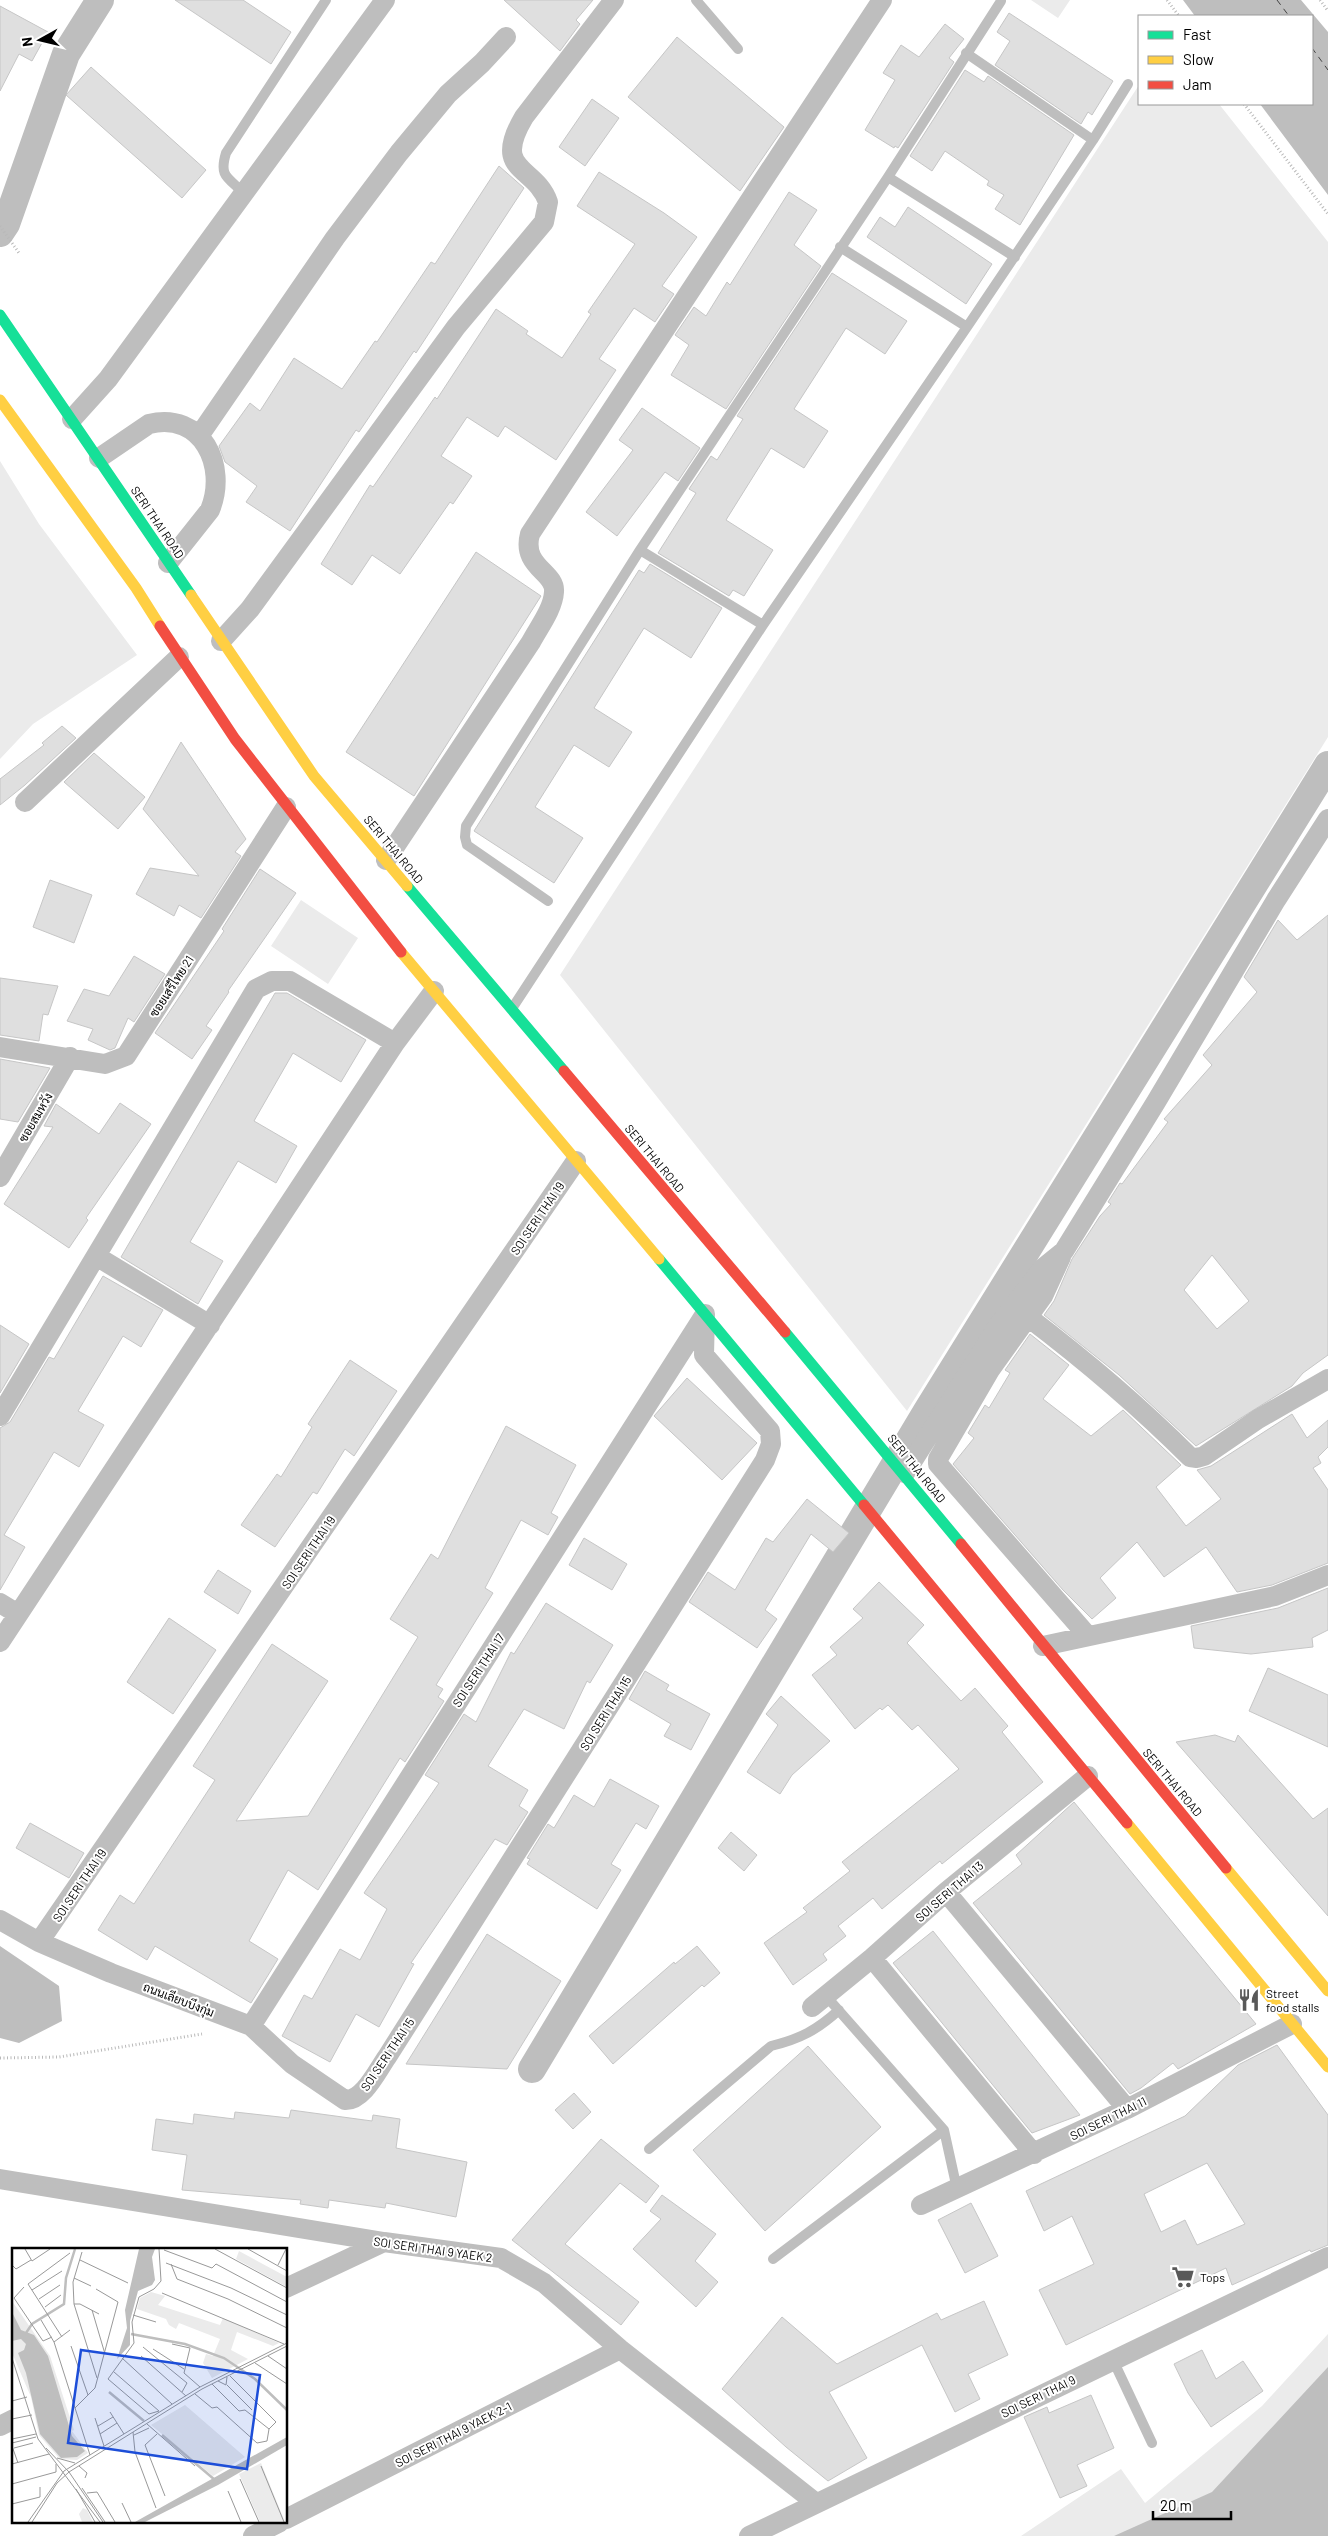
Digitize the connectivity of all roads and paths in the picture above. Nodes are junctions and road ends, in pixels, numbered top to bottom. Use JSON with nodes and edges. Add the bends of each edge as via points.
{"nodes":[{"id":1,"x":326,"y":0,"type":"edge"},
{"id":2,"x":385,"y":0,"type":"edge"},
{"id":3,"x":614,"y":0,"type":"edge"},
{"id":4,"x":696,"y":0,"type":"edge"},
{"id":5,"x":882,"y":0,"type":"edge"},
{"id":6,"x":1167,"y":0,"type":"edge"},
{"id":7,"x":1320,"y":0,"type":"edge"},
{"id":8,"x":1001,"y":1,"type":"edge"},
{"id":9,"x":1328,"y":11,"type":"edge"},
{"id":10,"x":1178,"y":15,"type":"edge"},
{"id":11,"x":506,"y":38,"type":"dead end"},
{"id":12,"x":738,"y":49,"type":"dead end"},
{"id":13,"x":966,"y":53,"type":"junction"},
{"id":14,"x":1128,"y":84,"type":"dead end"},
{"id":15,"x":1245,"y":105,"type":"edge"},
{"id":16,"x":1093,"y":140,"type":"junction"},
{"id":17,"x":888,"y":177,"type":"junction"},
{"id":18,"x":243,"y":192,"type":"junction"},
{"id":19,"x":1328,"y":214,"type":"edge"},
{"id":20,"x":0,"y":226,"type":"edge"},
{"id":21,"x":840,"y":247,"type":"junction"},
{"id":22,"x":19,"y":253,"type":"dead end"},
{"id":23,"x":1015,"y":257,"type":"junction"},
{"id":24,"x":0,"y":314,"type":"edge"},
{"id":25,"x":967,"y":327,"type":"junction"},
{"id":26,"x":0,"y":400,"type":"edge"},
{"id":27,"x":72,"y":419,"type":"junction"},
{"id":28,"x":199,"y":436,"type":"junction"},
{"id":29,"x":99,"y":458,"type":"junction"},
{"id":30,"x":640,"y":550,"type":"junction"},
{"id":31,"x":168,"y":563,"type":"junction"},
{"id":32,"x":763,"y":625,"type":"junction"},
{"id":33,"x":212,"y":633,"type":"junction"},
{"id":34,"x":185,"y":650,"type":"junction"},
{"id":35,"x":25,"y":802,"type":"dead end"},
{"id":36,"x":286,"y":807,"type":"junction"},
{"id":37,"x":1328,"y":819,"type":"edge"},
{"id":38,"x":386,"y":860,"type":"junction"},
{"id":39,"x":548,"y":901,"type":"dead end"},
{"id":40,"x":434,"y":991,"type":"junction"},
{"id":41,"x":512,"y":1010,"type":"junction"},
{"id":42,"x":396,"y":1043,"type":"junction"},
{"id":43,"x":0,"y":1048,"type":"edge"},
{"id":44,"x":70,"y":1057,"type":"junction"},
{"id":45,"x":576,"y":1161,"type":"junction"},
{"id":46,"x":0,"y":1176,"type":"edge"},
{"id":47,"x":1064,"y":1251,"type":"junction"},
{"id":48,"x":96,"y":1256,"type":"junction"},
{"id":49,"x":705,"y":1314,"type":"junction"},
{"id":50,"x":1028,"y":1317,"type":"junction"},
{"id":51,"x":210,"y":1325,"type":"junction"},
{"id":52,"x":1328,"y":1379,"type":"edge"},
{"id":53,"x":0,"y":1416,"type":"edge"},
{"id":54,"x":905,"y":1473,"type":"junction"},
{"id":55,"x":1328,"y":1575,"type":"edge"},
{"id":56,"x":0,"y":1603,"type":"edge"},
{"id":57,"x":18,"y":1614,"type":"junction"},
{"id":58,"x":1087,"y":1635,"type":"junction"},
{"id":59,"x":0,"y":1642,"type":"edge"},
{"id":60,"x":1043,"y":1646,"type":"junction"},
{"id":61,"x":1088,"y":1776,"type":"junction"},
{"id":62,"x":946,"y":1892,"type":"junction"},
{"id":63,"x":0,"y":1920,"type":"edge"},
{"id":64,"x":39,"y":1942,"type":"junction"},
{"id":65,"x":872,"y":1958,"type":"junction"},
{"id":66,"x":1328,"y":1991,"type":"edge"},
{"id":67,"x":826,"y":2004,"type":"junction"},
{"id":68,"x":1292,"y":2024,"type":"junction"},
{"id":69,"x":251,"y":2026,"type":"junction"},
{"id":70,"x":203,"y":2034,"type":"dead end"},
{"id":71,"x":0,"y":2058,"type":"edge"},
{"id":72,"x":1328,"y":2067,"type":"edge"},
{"id":73,"x":345,"y":2100,"type":"joint"},
{"id":74,"x":1127,"y":2109,"type":"junction"},
{"id":75,"x":944,"y":2130,"type":"junction"},
{"id":76,"x":649,"y":2149,"type":"dead end"},
{"id":77,"x":1034,"y":2154,"type":"junction"},
{"id":78,"x":0,"y":2179,"type":"edge"},
{"id":79,"x":26,"y":2182,"type":"junction"},
{"id":80,"x":957,"y":2189,"type":"junction"},
{"id":81,"x":0,"y":2194,"type":"edge"},
{"id":82,"x":921,"y":2205,"type":"dead end"},
{"id":83,"x":384,"y":2242,"type":"junction"},
{"id":84,"x":1328,"y":2257,"type":"edge"},
{"id":85,"x":773,"y":2258,"type":"dead end"},
{"id":86,"x":288,"y":2287,"type":"edge"},
{"id":87,"x":620,"y":2349,"type":"junction"},
{"id":88,"x":1113,"y":2360,"type":"junction"},
{"id":89,"x":12,"y":2420,"type":"edge"},
{"id":90,"x":0,"y":2426,"type":"edge"},
{"id":91,"x":1152,"y":2443,"type":"dead end"},
{"id":92,"x":816,"y":2503,"type":"junction"},
{"id":93,"x":288,"y":2518,"type":"edge"},
{"id":94,"x":276,"y":2524,"type":"edge"},
{"id":95,"x":253,"y":2536,"type":"edge"},
{"id":96,"x":749,"y":2536,"type":"edge"}],
"edges":[{"from":1,"to":18,"type":"lane","via":[[226,153],[222,167],[224,175]]},
{"from":2,"to":18,"type":"street"},
{"from":3,"to":33,"type":"street","via":[[514,134],[512,150],[515,162],[540,188],[548,202],[541,227],[456,327],[250,609]]},
{"from":4,"to":12,"type":"lane"},
{"from":5,"to":38,"type":"street","via":[[530,534],[531,558],[553,584],[555,591],[551,604],[531,642]]},
{"from":6,"to":10,"type":"path"},
{"from":7,"to":9,"type":"path"},
{"from":8,"to":13,"type":"lane"},
{"from":11,"to":28,"type":"street","via":[[448,94],[399,153],[334,238]]},
{"from":13,"to":16,"type":"lane"},
{"from":13,"to":17,"type":"lane"},
{"from":14,"to":16,"type":"lane"},
{"from":15,"to":19,"type":"path"},
{"from":16,"to":23,"type":"lane"},
{"from":17,"to":21,"type":"lane"},
{"from":17,"to":23,"type":"lane"},
{"from":18,"to":27,"type":"street","via":[[108,378]]},
{"from":20,"to":22,"type":"path"},
{"from":21,"to":25,"type":"lane"},
{"from":21,"to":30,"type":"lane"},
{"from":23,"to":25,"type":"lane"},
{"from":24,"to":27,"type":"main road","name":"SERI THAI ROAD"},
{"from":25,"to":32,"type":"lane"},
{"from":26,"to":34,"type":"main road","via":[[136,588]]},
{"from":27,"to":29,"type":"main road","name":"SERI THAI ROAD"},
{"from":28,"to":29,"type":"street","via":[[187,426],[158,422],[149,424]]},
{"from":28,"to":31,"type":"street","via":[[216,468],[214,501]]},
{"from":29,"to":31,"type":"main road","name":"SERI THAI ROAD"},
{"from":30,"to":32,"type":"lane"},
{"from":30,"to":39,"type":"lane","via":[[466,826],[467,845]]},
{"from":31,"to":33,"type":"main road","name":"SERI THAI ROAD"},
{"from":32,"to":41,"type":"lane"},
{"from":33,"to":38,"type":"main road","name":"SERI THAI ROAD","via":[[314,776]]},
{"from":34,"to":35,"type":"street"},
{"from":34,"to":36,"type":"main road"},
{"from":36,"to":40,"type":"main road"},
{"from":36,"to":44,"type":"street","name":"ซอยเสรีไทย 21","via":[[126,1056],[105,1064]]},
{"from":37,"to":47,"type":"street"},
{"from":38,"to":41,"type":"main road","name":"SERI THAI ROAD"},
{"from":40,"to":42,"type":"street"},
{"from":40,"to":45,"type":"main road"},
{"from":41,"to":54,"type":"main road","name":"SERI THAI ROAD"},
{"from":42,"to":48,"type":"street","via":[[290,980],[272,981],[256,990]]},
{"from":42,"to":51,"type":"street"},
{"from":43,"to":44,"type":"street","name":"ซอยเสรีไทย 21"},
{"from":44,"to":46,"type":"street","name":"ซอยสมหวัง"},
{"from":45,"to":49,"type":"main road"},
{"from":45,"to":64,"type":"street","name":"SOI SERI THAI 19"},
{"from":47,"to":50,"type":"street","via":[[1054,1275]]},
{"from":47,"to":54,"type":"street","via":[[1043,1268],[998,1326]]},
{"from":48,"to":51,"type":"street"},
{"from":48,"to":53,"type":"street"},
{"from":49,"to":61,"type":"main road"},
{"from":49,"to":69,"type":"street","name":"SOI SERI THAI 17"},
{"from":49,"to":73,"type":"street","name":"SOI SERI THAI 15","via":[[704,1355],[770,1430],[771,1444],[765,1460],[387,2057],[361,2094]]},
{"from":50,"to":52,"type":"street","via":[[1138,1405],[1190,1457],[1204,1456],[1258,1419]]},
{"from":50,"to":58,"type":"street","via":[[990,1370],[938,1464]]},
{"from":51,"to":57,"type":"street"},
{"from":54,"to":60,"type":"main road","name":"SERI THAI ROAD"},
{"from":55,"to":58,"type":"street","via":[[1276,1596]]},
{"from":56,"to":57,"type":"street"},
{"from":57,"to":59,"type":"street"},
{"from":58,"to":60,"type":"street"},
{"from":60,"to":66,"type":"main road","name":"SERI THAI ROAD"},
{"from":61,"to":62,"type":"street","name":"SOI SERI THAI 13"},
{"from":61,"to":68,"type":"main road"},
{"from":62,"to":65,"type":"street","name":"SOI SERI THAI 13"},
{"from":62,"to":74,"type":"street"},
{"from":63,"to":64,"type":"street","name":"ถนนเลียบบึงกุ่ม"},
{"from":64,"to":69,"type":"street","name":"ถนนเลียบบึงกุ่ม"},
{"from":65,"to":67,"type":"street","name":"SOI SERI THAI 13"},
{"from":65,"to":77,"type":"street"},
{"from":67,"to":75,"type":"lane"},
{"from":67,"to":76,"type":"lane","via":[[819,2028],[771,2046]]},
{"from":68,"to":72,"type":"main road"},
{"from":68,"to":74,"type":"street","name":"SOI SERI THAI 11"},
{"from":69,"to":73,"type":"street","name":"ถนนเลียบบึงกุ่ม","via":[[292,2064]]},
{"from":70,"to":71,"type":"path","via":[[59,2057]]},
{"from":74,"to":77,"type":"street","name":"SOI SERI THAI 11"},
{"from":75,"to":80,"type":"lane"},
{"from":75,"to":85,"type":"lane"},
{"from":77,"to":80,"type":"street","name":"SOI SERI THAI 11"},
{"from":78,"to":79,"type":"street","name":"SOI SERI THAI 9 YAEK 2"},
{"from":79,"to":81,"type":"street"},
{"from":79,"to":83,"type":"street","name":"SOI SERI THAI 9 YAEK 2"},
{"from":80,"to":82,"type":"street","name":"SOI SERI THAI 11"},
{"from":83,"to":86,"type":"street"},
{"from":83,"to":87,"type":"street","name":"SOI SERI THAI 9 YAEK 2","via":[[501,2258],[544,2284]]},
{"from":84,"to":88,"type":"street","name":"SOI SERI THAI 9"},
{"from":87,"to":92,"type":"street","name":"SOI SERI THAI 9 YAEK 2"},
{"from":87,"to":93,"type":"street","name":"SOI SERI THAI 9 YAEK 2-1"},
{"from":88,"to":91,"type":"lane"},
{"from":88,"to":92,"type":"street","name":"SOI SERI THAI 9"},
{"from":89,"to":90,"type":"street"},
{"from":92,"to":96,"type":"street","name":"SOI SERI THAI 9"},
{"from":94,"to":95,"type":"street"}]}
